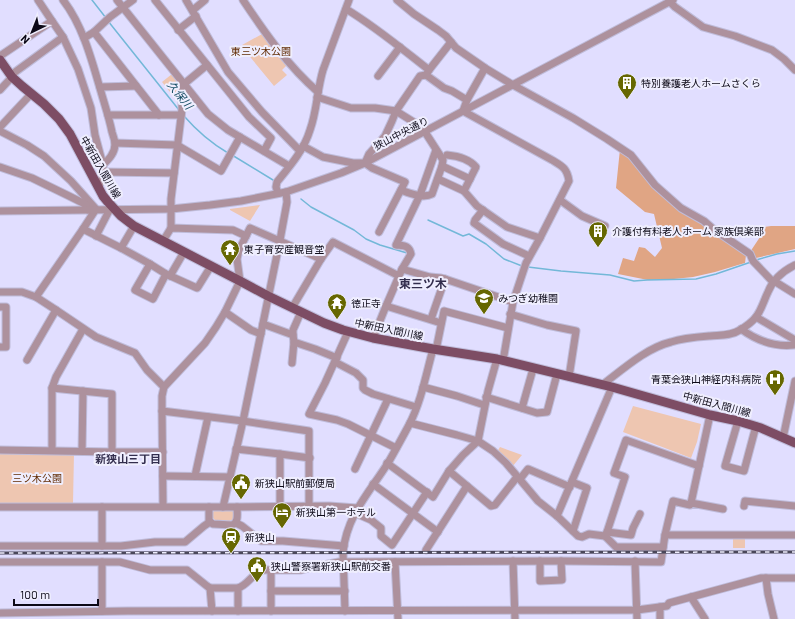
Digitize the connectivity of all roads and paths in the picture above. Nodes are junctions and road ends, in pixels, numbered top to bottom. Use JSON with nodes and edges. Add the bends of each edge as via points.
{"nodes":[{"id":1,"x":38,"y":0,"type":"edge"},
{"id":2,"x":63,"y":0,"type":"edge"},
{"id":3,"x":117,"y":0,"type":"edge"},
{"id":4,"x":133,"y":0,"type":"edge"},
{"id":5,"x":186,"y":0,"type":"edge"},
{"id":6,"x":205,"y":0,"type":"edge"},
{"id":7,"x":243,"y":0,"type":"edge"},
{"id":8,"x":349,"y":0,"type":"edge"},
{"id":9,"x":397,"y":0,"type":"edge"},
{"id":10,"x":158,"y":1,"type":"edge"},
{"id":11,"x":672,"y":1,"type":"edge"},
{"id":12,"x":124,"y":7,"type":"junction"},
{"id":13,"x":346,"y":9,"type":"junction"},
{"id":14,"x":194,"y":13,"type":"junction"},
{"id":15,"x":52,"y":21,"type":"junction"},
{"id":16,"x":178,"y":30,"type":"junction"},
{"id":17,"x":94,"y":32,"type":"junction"},
{"id":18,"x":63,"y":37,"type":"junction"},
{"id":19,"x":84,"y":38,"type":"junction"},
{"id":20,"x":451,"y":42,"type":"junction"},
{"id":21,"x":400,"y":47,"type":"junction"},
{"id":22,"x":0,"y":56,"type":"edge"},
{"id":23,"x":0,"y":60,"type":"edge"},
{"id":24,"x":207,"y":65,"type":"junction"},
{"id":25,"x":485,"y":68,"type":"junction"},
{"id":26,"x":794,"y":68,"type":"edge"},
{"id":27,"x":428,"y":73,"type":"junction"},
{"id":28,"x":12,"y":76,"type":"junction"},
{"id":29,"x":378,"y":76,"type":"dead end"},
{"id":30,"x":184,"y":84,"type":"junction"},
{"id":31,"x":513,"y":85,"type":"junction"},
{"id":32,"x":136,"y":86,"type":"junction"},
{"id":33,"x":100,"y":87,"type":"junction"},
{"id":34,"x":0,"y":90,"type":"edge"},
{"id":35,"x":31,"y":94,"type":"junction"},
{"id":36,"x":317,"y":94,"type":"junction"},
{"id":37,"x":467,"y":100,"type":"junction"},
{"id":38,"x":396,"y":110,"type":"junction"},
{"id":39,"x":463,"y":111,"type":"junction"},
{"id":40,"x":181,"y":112,"type":"junction"},
{"id":41,"x":108,"y":115,"type":"junction"},
{"id":42,"x":159,"y":115,"type":"junction"},
{"id":43,"x":0,"y":127,"type":"edge"},
{"id":44,"x":0,"y":132,"type":"edge"},
{"id":45,"x":425,"y":132,"type":"junction"},
{"id":46,"x":240,"y":137,"type":"junction"},
{"id":47,"x":115,"y":144,"type":"junction"},
{"id":48,"x":177,"y":145,"type":"junction"},
{"id":49,"x":302,"y":149,"type":"junction"},
{"id":50,"x":436,"y":150,"type":"junction"},
{"id":51,"x":264,"y":151,"type":"junction"},
{"id":52,"x":447,"y":155,"type":"dead end"},
{"id":53,"x":365,"y":163,"type":"junction"},
{"id":54,"x":289,"y":166,"type":"junction"},
{"id":55,"x":442,"y":166,"type":"junction"},
{"id":56,"x":0,"y":167,"type":"edge"},
{"id":57,"x":103,"y":169,"type":"junction"},
{"id":58,"x":174,"y":173,"type":"junction"},
{"id":59,"x":438,"y":179,"type":"junction"},
{"id":60,"x":470,"y":179,"type":"junction"},
{"id":61,"x":98,"y":187,"type":"junction"},
{"id":62,"x":401,"y":190,"type":"junction"},
{"id":63,"x":464,"y":191,"type":"junction"},
{"id":64,"x":286,"y":192,"type":"junction"},
{"id":65,"x":278,"y":193,"type":"junction"},
{"id":66,"x":420,"y":195,"type":"junction"},
{"id":67,"x":560,"y":200,"type":"junction"},
{"id":68,"x":171,"y":208,"type":"junction"},
{"id":69,"x":92,"y":209,"type":"junction"},
{"id":70,"x":112,"y":209,"type":"junction"},
{"id":71,"x":483,"y":210,"type":"junction"},
{"id":72,"x":0,"y":211,"type":"edge"},
{"id":73,"x":134,"y":226,"type":"junction"},
{"id":74,"x":605,"y":226,"type":"dead end"},
{"id":75,"x":171,"y":228,"type":"junction"},
{"id":76,"x":83,"y":229,"type":"junction"},
{"id":77,"x":379,"y":232,"type":"dead end"},
{"id":78,"x":96,"y":236,"type":"junction"},
{"id":79,"x":246,"y":236,"type":"junction"},
{"id":80,"x":540,"y":238,"type":"junction"},
{"id":81,"x":280,"y":240,"type":"junction"},
{"id":82,"x":163,"y":242,"type":"junction"},
{"id":83,"x":121,"y":248,"type":"junction"},
{"id":84,"x":184,"y":252,"type":"junction"},
{"id":85,"x":529,"y":256,"type":"junction"},
{"id":86,"x":320,"y":259,"type":"junction"},
{"id":87,"x":150,"y":264,"type":"junction"},
{"id":88,"x":795,"y":265,"type":"edge"},
{"id":89,"x":211,"y":266,"type":"junction"},
{"id":90,"x":402,"y":269,"type":"junction"},
{"id":91,"x":168,"y":275,"type":"junction"},
{"id":92,"x":399,"y":276,"type":"junction"},
{"id":93,"x":445,"y":279,"type":"junction"},
{"id":94,"x":240,"y":280,"type":"junction"},
{"id":95,"x":773,"y":282,"type":"junction"},
{"id":96,"x":0,"y":292,"type":"edge"},
{"id":97,"x":795,"y":294,"type":"edge"},
{"id":98,"x":268,"y":296,"type":"junction"},
{"id":99,"x":36,"y":297,"type":"junction"},
{"id":100,"x":513,"y":302,"type":"junction"},
{"id":101,"x":386,"y":306,"type":"junction"},
{"id":102,"x":0,"y":307,"type":"edge"},
{"id":103,"x":292,"y":308,"type":"junction"},
{"id":104,"x":56,"y":310,"type":"junction"},
{"id":105,"x":225,"y":312,"type":"junction"},
{"id":106,"x":302,"y":312,"type":"junction"},
{"id":107,"x":510,"y":314,"type":"junction"},
{"id":108,"x":756,"y":317,"type":"junction"},
{"id":109,"x":431,"y":320,"type":"junction"},
{"id":110,"x":441,"y":323,"type":"junction"},
{"id":111,"x":263,"y":324,"type":"junction"},
{"id":112,"x":84,"y":328,"type":"junction"},
{"id":113,"x":508,"y":328,"type":"junction"},
{"id":114,"x":741,"y":329,"type":"junction"},
{"id":115,"x":348,"y":332,"type":"junction"},
{"id":116,"x":261,"y":334,"type":"junction"},
{"id":117,"x":373,"y":338,"type":"junction"},
{"id":118,"x":293,"y":339,"type":"junction"},
{"id":119,"x":795,"y":341,"type":"edge"},
{"id":120,"x":0,"y":346,"type":"edge"},
{"id":121,"x":434,"y":350,"type":"junction"},
{"id":122,"x":27,"y":360,"type":"dead end"},
{"id":123,"x":336,"y":360,"type":"junction"},
{"id":124,"x":500,"y":360,"type":"junction"},
{"id":125,"x":292,"y":363,"type":"dead end"},
{"id":126,"x":534,"y":369,"type":"junction"},
{"id":127,"x":557,"y":374,"type":"junction"},
{"id":128,"x":569,"y":377,"type":"junction"},
{"id":129,"x":795,"y":381,"type":"edge"},
{"id":130,"x":602,"y":385,"type":"junction"},
{"id":131,"x":164,"y":387,"type":"junction"},
{"id":132,"x":422,"y":387,"type":"junction"},
{"id":133,"x":612,"y":387,"type":"junction"},
{"id":134,"x":52,"y":388,"type":"junction"},
{"id":135,"x":83,"y":391,"type":"junction"},
{"id":136,"x":388,"y":399,"type":"junction"},
{"id":137,"x":485,"y":401,"type":"junction"},
{"id":138,"x":416,"y":407,"type":"junction"},
{"id":139,"x":522,"y":408,"type":"junction"},
{"id":140,"x":162,"y":411,"type":"junction"},
{"id":141,"x":710,"y":415,"type":"junction"},
{"id":142,"x":208,"y":417,"type":"junction"},
{"id":143,"x":243,"y":421,"type":"junction"},
{"id":144,"x":738,"y":421,"type":"junction"},
{"id":145,"x":410,"y":423,"type":"junction"},
{"id":146,"x":756,"y":426,"type":"junction"},
{"id":147,"x":371,"y":435,"type":"junction"},
{"id":148,"x":783,"y":438,"type":"junction"},
{"id":149,"x":478,"y":441,"type":"junction"},
{"id":150,"x":795,"y":443,"type":"edge"},
{"id":151,"x":396,"y":448,"type":"junction"},
{"id":152,"x":236,"y":449,"type":"junction"},
{"id":153,"x":0,"y":450,"type":"edge"},
{"id":154,"x":52,"y":450,"type":"junction"},
{"id":155,"x":82,"y":451,"type":"junction"},
{"id":156,"x":112,"y":452,"type":"junction"},
{"id":157,"x":163,"y":452,"type":"junction"},
{"id":158,"x":280,"y":454,"type":"junction"},
{"id":159,"x":310,"y":458,"type":"junction"},
{"id":160,"x":387,"y":464,"type":"junction"},
{"id":161,"x":699,"y":466,"type":"junction"},
{"id":162,"x":355,"y":469,"type":"dead end"},
{"id":163,"x":449,"y":471,"type":"junction"},
{"id":164,"x":163,"y":476,"type":"junction"},
{"id":165,"x":195,"y":476,"type":"junction"},
{"id":166,"x":230,"y":477,"type":"junction"},
{"id":167,"x":519,"y":478,"type":"junction"},
{"id":168,"x":373,"y":484,"type":"junction"},
{"id":169,"x":571,"y":485,"type":"junction"},
{"id":170,"x":467,"y":486,"type":"junction"},
{"id":171,"x":426,"y":492,"type":"junction"},
{"id":172,"x":691,"y":503,"type":"junction"},
{"id":173,"x":163,"y":506,"type":"junction"},
{"id":174,"x":280,"y":506,"type":"junction"},
{"id":175,"x":309,"y":506,"type":"junction"},
{"id":176,"x":744,"y":506,"type":"dead end"},
{"id":177,"x":795,"y":506,"type":"edge"},
{"id":178,"x":0,"y":507,"type":"edge"},
{"id":179,"x":102,"y":507,"type":"junction"},
{"id":180,"x":209,"y":507,"type":"junction"},
{"id":181,"x":223,"y":507,"type":"junction"},
{"id":182,"x":237,"y":507,"type":"junction"},
{"id":183,"x":723,"y":509,"type":"dead end"},
{"id":184,"x":356,"y":511,"type":"junction"},
{"id":185,"x":413,"y":514,"type":"junction"},
{"id":186,"x":640,"y":514,"type":"dead end"},
{"id":187,"x":557,"y":516,"type":"junction"},
{"id":188,"x":210,"y":522,"type":"junction"},
{"id":189,"x":236,"y":523,"type":"junction"},
{"id":190,"x":573,"y":531,"type":"junction"},
{"id":191,"x":438,"y":532,"type":"junction"},
{"id":192,"x":606,"y":534,"type":"junction"},
{"id":193,"x":665,"y":535,"type":"junction"},
{"id":194,"x":795,"y":535,"type":"edge"},
{"id":195,"x":0,"y":546,"type":"edge"},
{"id":196,"x":102,"y":546,"type":"junction"},
{"id":197,"x":344,"y":546,"type":"junction"},
{"id":198,"x":663,"y":548,"type":"junction"},
{"id":199,"x":426,"y":550,"type":"dead end"},
{"id":200,"x":513,"y":561,"type":"junction"},
{"id":201,"x":540,"y":561,"type":"junction"},
{"id":202,"x":561,"y":561,"type":"junction"},
{"id":203,"x":634,"y":561,"type":"junction"},
{"id":204,"x":0,"y":562,"type":"edge"},
{"id":205,"x":102,"y":562,"type":"junction"},
{"id":206,"x":344,"y":562,"type":"junction"},
{"id":207,"x":395,"y":562,"type":"junction"},
{"id":208,"x":270,"y":570,"type":"junction"},
{"id":209,"x":766,"y":578,"type":"junction"},
{"id":210,"x":795,"y":578,"type":"edge"},
{"id":211,"x":210,"y":588,"type":"junction"},
{"id":212,"x":238,"y":588,"type":"junction"},
{"id":213,"x":271,"y":591,"type":"junction"},
{"id":214,"x":344,"y":591,"type":"junction"},
{"id":215,"x":691,"y":597,"type":"junction"},
{"id":216,"x":660,"y":607,"type":"junction"},
{"id":217,"x":637,"y":610,"type":"junction"},
{"id":218,"x":127,"y":611,"type":"junction"},
{"id":219,"x":172,"y":611,"type":"junction"},
{"id":220,"x":225,"y":611,"type":"junction"},
{"id":221,"x":238,"y":611,"type":"junction"},
{"id":222,"x":345,"y":611,"type":"junction"},
{"id":223,"x":397,"y":611,"type":"junction"},
{"id":224,"x":515,"y":611,"type":"junction"},
{"id":225,"x":0,"y":612,"type":"edge"},
{"id":226,"x":212,"y":612,"type":"junction"},
{"id":227,"x":98,"y":614,"type":"edge"},
{"id":228,"x":275,"y":614,"type":"edge"},
{"id":229,"x":23,"y":615,"type":"edge"},
{"id":230,"x":127,"y":619,"type":"edge"},
{"id":231,"x":172,"y":619,"type":"edge"},
{"id":232,"x":225,"y":619,"type":"edge"},
{"id":233,"x":398,"y":619,"type":"edge"},
{"id":234,"x":515,"y":619,"type":"edge"},
{"id":235,"x":638,"y":619,"type":"edge"},
{"id":236,"x":660,"y":619,"type":"edge"},
{"id":237,"x":705,"y":619,"type":"edge"},
{"id":238,"x":774,"y":619,"type":"edge"}],
"edges":[{"from":1,"to":15,"type":"street"},
{"from":2,"to":19,"type":"street"},
{"from":3,"to":12,"type":"street"},
{"from":4,"to":12,"type":"street"},
{"from":5,"to":14,"type":"street"},
{"from":6,"to":14,"type":"street"},
{"from":7,"to":36,"type":"street","via":[[291,66]]},
{"from":8,"to":13,"type":"street"},
{"from":9,"to":20,"type":"street"},
{"from":10,"to":16,"type":"street"},
{"from":11,"to":26,"type":"street","via":[[675,7],[703,27],[772,50]]},
{"from":11,"to":31,"type":"street","name":"狭山中央通り"},
{"from":12,"to":17,"type":"street"},
{"from":12,"to":30,"type":"street"},
{"from":13,"to":21,"type":"street"},
{"from":13,"to":36,"type":"street","via":[[323,70]]},
{"from":14,"to":16,"type":"street"},
{"from":14,"to":49,"type":"street","via":[[228,72],[262,112]]},
{"from":15,"to":18,"type":"street"},
{"from":15,"to":22,"type":"street"},
{"from":16,"to":24,"type":"street"},
{"from":17,"to":19,"type":"street"},
{"from":17,"to":32,"type":"street"},
{"from":18,"to":28,"type":"street"},
{"from":18,"to":57,"type":"street","via":[[78,69],[91,108]]},
{"from":19,"to":33,"type":"street"},
{"from":20,"to":25,"type":"street"},
{"from":20,"to":27,"type":"street"},
{"from":21,"to":27,"type":"street"},
{"from":21,"to":29,"type":"street"},
{"from":23,"to":28,"type":"main road","name":"中新田入間川線"},
{"from":24,"to":30,"type":"street"},
{"from":24,"to":51,"type":"street","via":[[249,117],[271,138]]},
{"from":25,"to":31,"type":"street"},
{"from":25,"to":37,"type":"street"},
{"from":27,"to":37,"type":"street","via":[[444,88]]},
{"from":27,"to":38,"type":"street","via":[[420,76]]},
{"from":28,"to":34,"type":"street"},
{"from":28,"to":35,"type":"main road","name":"中新田入間川線"},
{"from":30,"to":40,"type":"street"},
{"from":30,"to":46,"type":"street","via":[[212,118]]},
{"from":31,"to":39,"type":"street","name":"狭山中央通り"},
{"from":31,"to":95,"type":"street","via":[[573,118],[631,155],[655,185],[681,208],[750,254],[753,261]]},
{"from":32,"to":33,"type":"street"},
{"from":32,"to":42,"type":"street"},
{"from":33,"to":41,"type":"street"},
{"from":35,"to":43,"type":"street"},
{"from":35,"to":61,"type":"main road","name":"中新田入間川線","via":[[59,119],[70,134]]},
{"from":36,"to":38,"type":"street","via":[[351,108]]},
{"from":36,"to":49,"type":"street","via":[[310,131]]},
{"from":37,"to":39,"type":"street"},
{"from":38,"to":45,"type":"street"},
{"from":38,"to":53,"type":"street","via":[[385,136],[369,154]]},
{"from":39,"to":45,"type":"street","name":"狭山中央通り"},
{"from":39,"to":67,"type":"street","via":[[563,167],[569,181]]},
{"from":40,"to":42,"type":"street"},
{"from":40,"to":48,"type":"street"},
{"from":41,"to":42,"type":"street"},
{"from":41,"to":47,"type":"street"},
{"from":44,"to":69,"type":"street","via":[[44,156],[71,181]]},
{"from":45,"to":50,"type":"street"},
{"from":45,"to":53,"type":"street","name":"狭山中央通り"},
{"from":46,"to":48,"type":"street","via":[[221,171]]},
{"from":46,"to":51,"type":"street"},
{"from":47,"to":48,"type":"street"},
{"from":47,"to":57,"type":"street","via":[[114,151]]},
{"from":48,"to":58,"type":"street"},
{"from":49,"to":53,"type":"street","via":[[323,157]]},
{"from":49,"to":54,"type":"street"},
{"from":50,"to":55,"type":"street","via":[[443,160]]},
{"from":50,"to":66,"type":"street"},
{"from":51,"to":54,"type":"street"},
{"from":52,"to":60,"type":"street","via":[[462,158],[476,167]]},
{"from":53,"to":62,"type":"street","via":[[405,182]]},
{"from":53,"to":64,"type":"street","name":"狭山中央通り"},
{"from":54,"to":65,"type":"street","via":[[276,184]]},
{"from":55,"to":59,"type":"street"},
{"from":55,"to":60,"type":"street"},
{"from":56,"to":69,"type":"street","via":[[32,178]]},
{"from":57,"to":58,"type":"street"},
{"from":57,"to":61,"type":"street"},
{"from":58,"to":68,"type":"street"},
{"from":59,"to":63,"type":"street"},
{"from":59,"to":66,"type":"street","via":[[432,194]]},
{"from":60,"to":63,"type":"street"},
{"from":61,"to":70,"type":"main road","name":"中新田入間川線"},
{"from":62,"to":66,"type":"street"},
{"from":62,"to":77,"type":"street"},
{"from":63,"to":71,"type":"street"},
{"from":64,"to":65,"type":"street","name":"狭山中央通り"},
{"from":64,"to":81,"type":"street","via":[[287,202]]},
{"from":65,"to":68,"type":"street","name":"狭山中央通り","via":[[210,205]]},
{"from":66,"to":90,"type":"street","via":[[396,245],[407,246],[412,254]]},
{"from":67,"to":74,"type":"street","via":[[582,216]]},
{"from":67,"to":80,"type":"street"},
{"from":68,"to":70,"type":"street","name":"狭山中央通り"},
{"from":68,"to":75,"type":"street"},
{"from":69,"to":70,"type":"street","name":"狭山中央通り"},
{"from":69,"to":72,"type":"street","name":"狭山中央通り"},
{"from":69,"to":76,"type":"street"},
{"from":70,"to":73,"type":"main road","name":"中新田入間川線"},
{"from":70,"to":78,"type":"street"},
{"from":71,"to":80,"type":"street","via":[[507,227]]},
{"from":71,"to":85,"type":"street","via":[[474,223],[503,244]]},
{"from":73,"to":82,"type":"main road","name":"中新田入間川線"},
{"from":73,"to":83,"type":"street"},
{"from":75,"to":79,"type":"street","via":[[233,230]]},
{"from":75,"to":82,"type":"street"},
{"from":76,"to":78,"type":"street"},
{"from":76,"to":99,"type":"street"},
{"from":78,"to":83,"type":"street"},
{"from":79,"to":81,"type":"street","via":[[250,228]]},
{"from":79,"to":94,"type":"street","via":[[237,259]]},
{"from":80,"to":85,"type":"street"},
{"from":81,"to":86,"type":"street"},
{"from":81,"to":98,"type":"street"},
{"from":82,"to":84,"type":"main road","name":"中新田入間川線"},
{"from":83,"to":87,"type":"street"},
{"from":84,"to":89,"type":"main road","name":"中新田入間川線"},
{"from":84,"to":91,"type":"street"},
{"from":85,"to":100,"type":"street"},
{"from":86,"to":92,"type":"street","via":[[333,242]]},
{"from":86,"to":103,"type":"street"},
{"from":87,"to":91,"type":"street"},
{"from":87,"to":91,"type":"street","via":[[135,290],[153,299]]},
{"from":88,"to":95,"type":"street"},
{"from":89,"to":91,"type":"street","via":[[197,288]]},
{"from":89,"to":94,"type":"main road","name":"中新田入間川線"},
{"from":90,"to":92,"type":"street"},
{"from":90,"to":93,"type":"street","via":[[430,278]]},
{"from":92,"to":101,"type":"street"},
{"from":93,"to":100,"type":"street"},
{"from":93,"to":109,"type":"street"},
{"from":94,"to":98,"type":"main road","name":"中新田入間川線"},
{"from":94,"to":105,"type":"street"},
{"from":95,"to":97,"type":"street"},
{"from":95,"to":108,"type":"street"},
{"from":96,"to":99,"type":"street","via":[[22,292]]},
{"from":98,"to":103,"type":"main road","name":"中新田入間川線"},
{"from":98,"to":111,"type":"street"},
{"from":99,"to":104,"type":"street"},
{"from":100,"to":107,"type":"street"},
{"from":101,"to":109,"type":"street"},
{"from":101,"to":117,"type":"street"},
{"from":102,"to":120,"type":"street","via":[[6,307],[6,347]]},
{"from":103,"to":106,"type":"main road","name":"中新田入間川線"},
{"from":104,"to":112,"type":"street"},
{"from":104,"to":122,"type":"street"},
{"from":105,"to":116,"type":"street"},
{"from":105,"to":131,"type":"street","via":[[205,343]]},
{"from":106,"to":115,"type":"main road","name":"中新田入間川線"},
{"from":106,"to":118,"type":"street","via":[[293,330]]},
{"from":107,"to":113,"type":"street"},
{"from":107,"to":128,"type":"street","via":[[576,331]]},
{"from":108,"to":114,"type":"street"},
{"from":108,"to":119,"type":"street"},
{"from":109,"to":110,"type":"street"},
{"from":110,"to":113,"type":"street","via":[[444,311]]},
{"from":110,"to":121,"type":"street"},
{"from":111,"to":116,"type":"street"},
{"from":111,"to":118,"type":"street"},
{"from":112,"to":131,"type":"street","via":[[96,337],[135,353]]},
{"from":112,"to":134,"type":"street"},
{"from":113,"to":124,"type":"street"},
{"from":114,"to":119,"type":"street","via":[[773,344],[787,346],[794,345]]},
{"from":114,"to":130,"type":"street","via":[[732,334],[679,340],[658,346]]},
{"from":115,"to":117,"type":"main road","name":"中新田入間川線"},
{"from":115,"to":123,"type":"street"},
{"from":116,"to":143,"type":"street"},
{"from":117,"to":121,"type":"main road","name":"中新田入間川線"},
{"from":118,"to":123,"type":"street"},
{"from":118,"to":125,"type":"street"},
{"from":121,"to":124,"type":"main road","name":"中新田入間川線"},
{"from":121,"to":132,"type":"street"},
{"from":123,"to":136,"type":"street","via":[[363,380],[365,390]]},
{"from":123,"to":147,"type":"street","via":[[309,414],[337,420]]},
{"from":124,"to":126,"type":"main road","name":"中新田入間川線"},
{"from":124,"to":137,"type":"street"},
{"from":126,"to":127,"type":"main road","name":"中新田入間川線"},
{"from":126,"to":139,"type":"street"},
{"from":127,"to":128,"type":"main road","name":"中新田入間川線"},
{"from":127,"to":139,"type":"street","via":[[547,412],[537,413]]},
{"from":128,"to":130,"type":"main road","name":"中新田入間川線"},
{"from":129,"to":148,"type":"street"},
{"from":130,"to":133,"type":"main road","name":"中新田入間川線"},
{"from":131,"to":140,"type":"street"},
{"from":132,"to":137,"type":"street"},
{"from":132,"to":138,"type":"street"},
{"from":133,"to":141,"type":"main road","name":"中新田入間川線"},
{"from":133,"to":169,"type":"street"},
{"from":134,"to":135,"type":"street"},
{"from":134,"to":154,"type":"street"},
{"from":135,"to":155,"type":"street"},
{"from":135,"to":156,"type":"street","via":[[112,394]]},
{"from":136,"to":138,"type":"street"},
{"from":136,"to":147,"type":"street"},
{"from":137,"to":139,"type":"street"},
{"from":137,"to":149,"type":"street"},
{"from":138,"to":145,"type":"street"},
{"from":140,"to":142,"type":"street"},
{"from":140,"to":157,"type":"street"},
{"from":141,"to":144,"type":"main road","name":"中新田入間川線"},
{"from":141,"to":161,"type":"street"},
{"from":142,"to":143,"type":"street"},
{"from":142,"to":165,"type":"street"},
{"from":143,"to":152,"type":"street"},
{"from":143,"to":159,"type":"street","via":[[309,431]]},
{"from":144,"to":146,"type":"main road","name":"中新田入間川線"},
{"from":144,"to":146,"type":"street","via":[[725,466],[744,471]]},
{"from":145,"to":149,"type":"street"},
{"from":145,"to":151,"type":"street"},
{"from":146,"to":148,"type":"main road","name":"中新田入間川線"},
{"from":147,"to":151,"type":"street"},
{"from":147,"to":162,"type":"street"},
{"from":148,"to":150,"type":"main road","name":"中新田入間川線"},
{"from":149,"to":163,"type":"street"},
{"from":149,"to":167,"type":"street","via":[[506,462]]},
{"from":151,"to":160,"type":"street"},
{"from":152,"to":158,"type":"street"},
{"from":152,"to":166,"type":"street"},
{"from":153,"to":154,"type":"street"},
{"from":154,"to":155,"type":"street"},
{"from":155,"to":156,"type":"street"},
{"from":156,"to":157,"type":"street"},
{"from":157,"to":164,"type":"street"},
{"from":158,"to":159,"type":"street"},
{"from":158,"to":174,"type":"street"},
{"from":159,"to":175,"type":"street"},
{"from":160,"to":168,"type":"street"},
{"from":160,"to":171,"type":"street"},
{"from":161,"to":172,"type":"street"},
{"from":161,"to":192,"type":"street","via":[[626,440],[614,472],[625,477]]},
{"from":163,"to":170,"type":"street"},
{"from":163,"to":171,"type":"street","via":[[433,497]]},
{"from":164,"to":165,"type":"street"},
{"from":164,"to":173,"type":"street"},
{"from":165,"to":166,"type":"street"},
{"from":166,"to":181,"type":"street"},
{"from":167,"to":169,"type":"street","via":[[528,469]]},
{"from":167,"to":170,"type":"street","via":[[495,505],[491,506]]},
{"from":167,"to":187,"type":"street","via":[[538,501]]},
{"from":168,"to":184,"type":"street"},
{"from":168,"to":185,"type":"street"},
{"from":169,"to":187,"type":"street"},
{"from":169,"to":190,"type":"street","via":[[587,488]]},
{"from":170,"to":191,"type":"street"},
{"from":171,"to":185,"type":"street"},
{"from":172,"to":183,"type":"street"},
{"from":172,"to":193,"type":"street","via":[[690,505],[673,501]]},
{"from":173,"to":179,"type":"street"},
{"from":173,"to":180,"type":"street"},
{"from":174,"to":175,"type":"street"},
{"from":174,"to":182,"type":"street"},
{"from":175,"to":184,"type":"street","via":[[348,506]]},
{"from":176,"to":177,"type":"street","via":[[745,501]]},
{"from":178,"to":179,"type":"street"},
{"from":179,"to":196,"type":"street"},
{"from":180,"to":181,"type":"street"},
{"from":180,"to":188,"type":"street"},
{"from":181,"to":182,"type":"street"},
{"from":182,"to":189,"type":"street"},
{"from":184,"to":185,"type":"street","via":[[381,528],[381,536],[392,545]]},
{"from":184,"to":197,"type":"street"},
{"from":185,"to":191,"type":"street"},
{"from":186,"to":192,"type":"street","via":[[631,535]]},
{"from":187,"to":190,"type":"street"},
{"from":188,"to":189,"type":"street","via":[[226,525]]},
{"from":188,"to":196,"type":"street","via":[[186,542]]},
{"from":189,"to":197,"type":"street","via":[[261,541]]},
{"from":190,"to":192,"type":"street","via":[[582,537],[589,534]]},
{"from":191,"to":199,"type":"street"},
{"from":192,"to":198,"type":"street","via":[[616,548]]},
{"from":193,"to":194,"type":"street"},
{"from":193,"to":198,"type":"street"},
{"from":195,"to":196,"type":"street"},
{"from":197,"to":206,"type":"street"},
{"from":198,"to":203,"type":"street","via":[[661,562]]},
{"from":200,"to":201,"type":"street"},
{"from":200,"to":207,"type":"street"},
{"from":200,"to":224,"type":"street"},
{"from":201,"to":202,"type":"street"},
{"from":201,"to":202,"type":"street","via":[[540,581],[562,580]]},
{"from":202,"to":203,"type":"street"},
{"from":203,"to":217,"type":"street"},
{"from":204,"to":205,"type":"street"},
{"from":205,"to":211,"type":"street","via":[[120,562],[150,570],[187,570]]},
{"from":205,"to":227,"type":"street"},
{"from":206,"to":207,"type":"street"},
{"from":206,"to":208,"type":"street","via":[[301,570]]},
{"from":206,"to":214,"type":"street"},
{"from":207,"to":223,"type":"street"},
{"from":208,"to":212,"type":"street","via":[[258,572]]},
{"from":208,"to":213,"type":"street"},
{"from":209,"to":210,"type":"street"},
{"from":209,"to":215,"type":"street"},
{"from":209,"to":238,"type":"street"},
{"from":211,"to":212,"type":"street"},
{"from":211,"to":226,"type":"street"},
{"from":212,"to":221,"type":"street"},
{"from":213,"to":214,"type":"street"},
{"from":213,"to":228,"type":"street"},
{"from":214,"to":222,"type":"street"},
{"from":215,"to":216,"type":"street"},
{"from":215,"to":237,"type":"street"},
{"from":216,"to":217,"type":"street"},
{"from":216,"to":236,"type":"street"},
{"from":217,"to":224,"type":"street"},
{"from":217,"to":235,"type":"street"},
{"from":218,"to":219,"type":"street"},
{"from":218,"to":227,"type":"street"},
{"from":218,"to":230,"type":"street"},
{"from":219,"to":226,"type":"street"},
{"from":219,"to":231,"type":"street"},
{"from":220,"to":221,"type":"street"},
{"from":220,"to":226,"type":"street"},
{"from":220,"to":232,"type":"street"},
{"from":221,"to":228,"type":"street"},
{"from":222,"to":223,"type":"street"},
{"from":222,"to":228,"type":"street"},
{"from":223,"to":224,"type":"street"},
{"from":223,"to":233,"type":"street"},
{"from":224,"to":234,"type":"street"},
{"from":225,"to":229,"type":"street"},
{"from":227,"to":229,"type":"street"}]}
